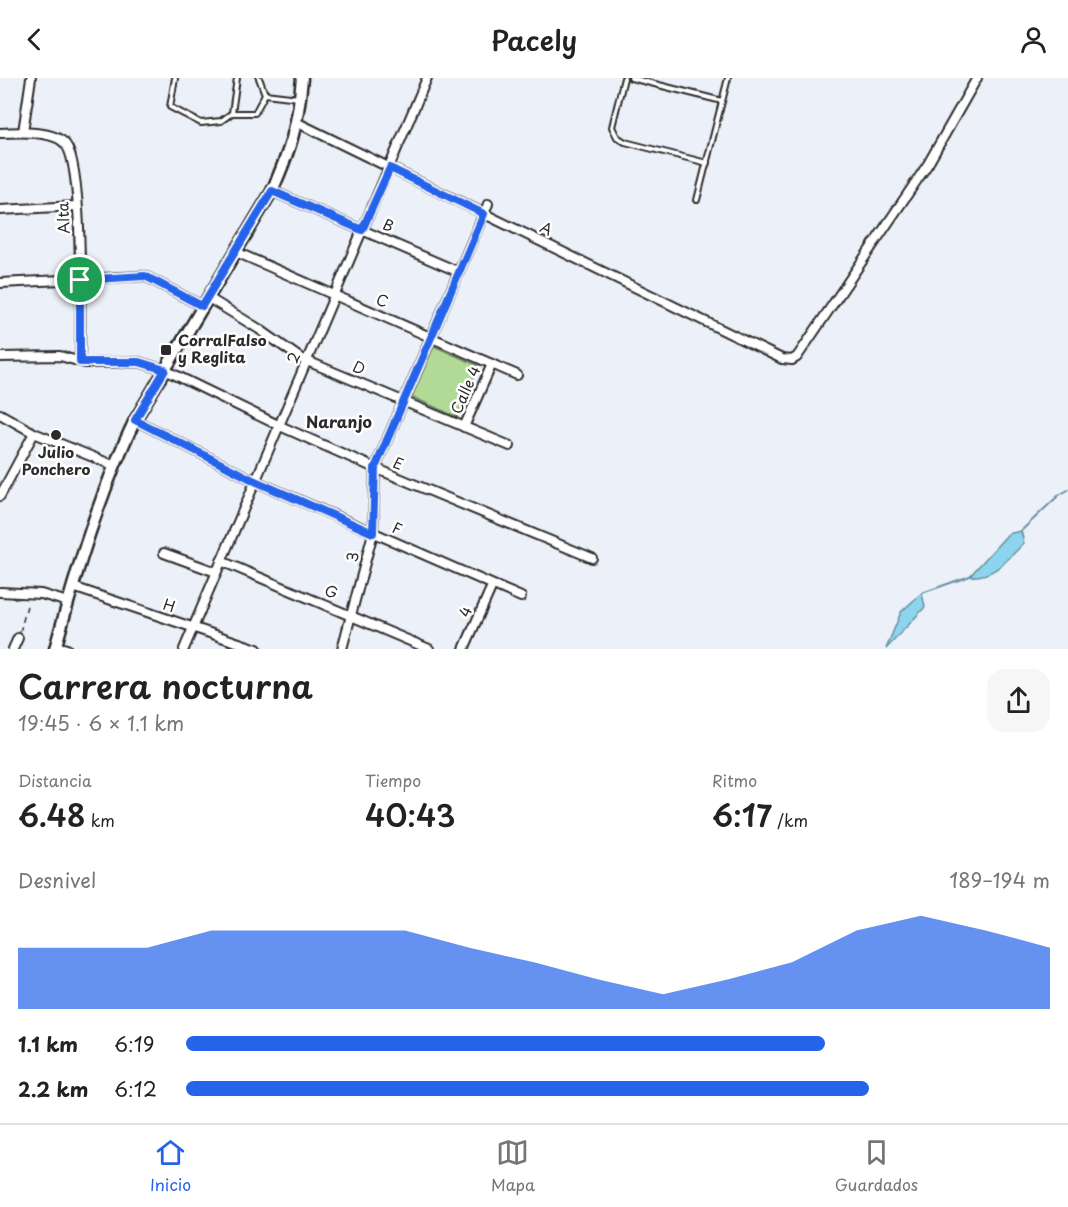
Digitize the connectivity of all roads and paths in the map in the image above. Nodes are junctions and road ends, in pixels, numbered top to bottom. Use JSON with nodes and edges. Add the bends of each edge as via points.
{"nodes":[{"id":1,"x":32,"y":78,"type":"edge"},
{"id":2,"x":175,"y":78,"type":"edge"},
{"id":3,"x":237,"y":78,"type":"edge"},
{"id":4,"x":259,"y":78,"type":"edge"},
{"id":5,"x":302,"y":78,"type":"edge"},
{"id":6,"x":428,"y":78,"type":"edge"},
{"id":7,"x":624,"y":78,"type":"edge"},
{"id":8,"x":631,"y":78,"type":"edge"},
{"id":9,"x":728,"y":78,"type":"edge"},
{"id":10,"x":977,"y":78,"type":"edge"},
{"id":11,"x":265,"y":94,"type":"junction"},
{"id":12,"x":300,"y":98,"type":"junction"},
{"id":13,"x":722,"y":100,"type":"junction"},
{"id":14,"x":232,"y":113,"type":"junction"},
{"id":15,"x":298,"y":123,"type":"junction"},
{"id":16,"x":23,"y":132,"type":"junction"},
{"id":17,"x":0,"y":133,"type":"edge"},
{"id":18,"x":707,"y":163,"type":"junction"},
{"id":19,"x":390,"y":168,"type":"junction"},
{"id":20,"x":272,"y":191,"type":"junction"},
{"id":21,"x":698,"y":200,"type":"dead end"},
{"id":22,"x":488,"y":204,"type":"dead end"},
{"id":23,"x":77,"y":206,"type":"junction"},
{"id":24,"x":0,"y":210,"type":"edge"},
{"id":25,"x":484,"y":214,"type":"junction"},
{"id":26,"x":362,"y":230,"type":"junction"},
{"id":27,"x":236,"y":252,"type":"junction"},
{"id":28,"x":459,"y":272,"type":"junction"},
{"id":29,"x":80,"y":280,"type":"junction"},
{"id":30,"x":0,"y":284,"type":"edge"},
{"id":31,"x":335,"y":295,"type":"junction"},
{"id":32,"x":205,"y":302,"type":"junction"},
{"id":33,"x":431,"y":338,"type":"junction"},
{"id":34,"x":0,"y":357,"type":"edge"},
{"id":35,"x":307,"y":361,"type":"junction"},
{"id":36,"x":80,"y":362,"type":"junction"},
{"id":37,"x":492,"y":364,"type":"junction"},
{"id":38,"x":165,"y":370,"type":"junction"},
{"id":39,"x":517,"y":375,"type":"dead end"},
{"id":40,"x":404,"y":400,"type":"junction"},
{"id":41,"x":0,"y":414,"type":"edge"},
{"id":42,"x":135,"y":420,"type":"junction"},
{"id":43,"x":280,"y":426,"type":"junction"},
{"id":44,"x":464,"y":427,"type":"junction"},
{"id":45,"x":34,"y":433,"type":"junction"},
{"id":46,"x":510,"y":446,"type":"dead end"},
{"id":47,"x":115,"y":466,"type":"junction"},
{"id":48,"x":375,"y":468,"type":"junction"},
{"id":49,"x":255,"y":481,"type":"junction"},
{"id":50,"x":1,"y":496,"type":"edge"},
{"id":51,"x":373,"y":533,"type":"junction"},
{"id":52,"x":164,"y":554,"type":"dead end"},
{"id":53,"x":592,"y":558,"type":"dead end"},
{"id":54,"x":221,"y":561,"type":"junction"},
{"id":55,"x":216,"y":572,"type":"junction"},
{"id":56,"x":492,"y":586,"type":"junction"},
{"id":57,"x":73,"y":587,"type":"junction"},
{"id":58,"x":0,"y":592,"type":"edge"},
{"id":59,"x":31,"y":594,"type":"junction"},
{"id":60,"x":520,"y":597,"type":"dead end"},
{"id":61,"x":68,"y":602,"type":"junction"},
{"id":62,"x":353,"y":615,"type":"junction"},
{"id":63,"x":192,"y":628,"type":"junction"},
{"id":64,"x":18,"y":638,"type":"joint"},
{"id":65,"x":59,"y":648,"type":"edge"},
{"id":66,"x":13,"y":649,"type":"edge"},
{"id":67,"x":184,"y":649,"type":"edge"},
{"id":68,"x":257,"y":649,"type":"edge"},
{"id":69,"x":342,"y":649,"type":"edge"},
{"id":70,"x":429,"y":649,"type":"edge"},
{"id":71,"x":464,"y":649,"type":"edge"}],
"edges":[{"from":1,"to":16,"type":"street"},
{"from":2,"to":14,"type":"lane","via":[[170,107],[201,123],[220,121]]},
{"from":3,"to":14,"type":"lane"},
{"from":4,"to":11,"type":"lane"},
{"from":5,"to":12,"type":"main road"},
{"from":6,"to":19,"type":"street","name":"2"},
{"from":7,"to":18,"type":"lane","via":[[612,127],[617,137]]},
{"from":8,"to":13,"type":"lane"},
{"from":9,"to":13,"type":"lane"},
{"from":10,"to":25,"type":"street","name":"A","via":[[927,164],[792,360],[782,359]]},
{"from":11,"to":12,"type":"lane"},
{"from":11,"to":14,"type":"lane","via":[[255,113]]},
{"from":12,"to":15,"type":"main road"},
{"from":13,"to":18,"type":"lane"},
{"from":15,"to":19,"type":"street","name":"A"},
{"from":15,"to":20,"type":"main road"},
{"from":16,"to":17,"type":"street","name":"Alta"},
{"from":16,"to":23,"type":"street","name":"Alta","via":[[58,138],[66,145],[72,158]]},
{"from":18,"to":21,"type":"lane"},
{"from":19,"to":25,"type":"street","name":"A"},
{"from":19,"to":26,"type":"street","name":"2"},
{"from":20,"to":26,"type":"street","name":"B"},
{"from":20,"to":27,"type":"main road"},
{"from":22,"to":25,"type":"street","name":"3"},
{"from":23,"to":24,"type":"street"},
{"from":23,"to":29,"type":"street","name":"Alta"},
{"from":25,"to":28,"type":"street","name":"3"},
{"from":26,"to":28,"type":"street","name":"B"},
{"from":26,"to":31,"type":"street","name":"2"},
{"from":27,"to":31,"type":"street","name":"C"},
{"from":27,"to":32,"type":"main road"},
{"from":28,"to":33,"type":"street","name":"3"},
{"from":29,"to":30,"type":"street","name":"D"},
{"from":29,"to":32,"type":"street","name":"D","via":[[145,276]]},
{"from":29,"to":36,"type":"street","name":"Alta"},
{"from":31,"to":33,"type":"street","name":"C"},
{"from":31,"to":35,"type":"street","name":"2"},
{"from":32,"to":35,"type":"street","name":"D"},
{"from":32,"to":38,"type":"main road"},
{"from":33,"to":37,"type":"street","name":"C"},
{"from":33,"to":40,"type":"street","name":"3"},
{"from":34,"to":36,"type":"street","name":"E","via":[[60,356]]},
{"from":35,"to":40,"type":"street","name":"D"},
{"from":35,"to":43,"type":"street","name":"2"},
{"from":36,"to":38,"type":"street","name":"E","via":[[139,362]]},
{"from":37,"to":39,"type":"street","name":"C"},
{"from":37,"to":44,"type":"street","name":"Calle 4"},
{"from":38,"to":42,"type":"main road"},
{"from":38,"to":43,"type":"street","name":"E"},
{"from":40,"to":44,"type":"street","name":"D"},
{"from":40,"to":48,"type":"street","name":"3"},
{"from":41,"to":45,"type":"street"},
{"from":42,"to":47,"type":"main road"},
{"from":42,"to":49,"type":"street","name":"F"},
{"from":43,"to":48,"type":"street","name":"E"},
{"from":43,"to":49,"type":"street","name":"2"},
{"from":44,"to":46,"type":"street","name":"D"},
{"from":45,"to":47,"type":"street"},
{"from":45,"to":50,"type":"street"},
{"from":47,"to":57,"type":"main road"},
{"from":48,"to":51,"type":"street","name":"3"},
{"from":48,"to":53,"type":"street","name":"E"},
{"from":49,"to":51,"type":"street","name":"F"},
{"from":49,"to":54,"type":"street","name":"2"},
{"from":51,"to":56,"type":"street","name":"F"},
{"from":51,"to":62,"type":"street","name":"3"},
{"from":52,"to":55,"type":"street"},
{"from":54,"to":55,"type":"street","name":"2"},
{"from":54,"to":62,"type":"street","name":"G"},
{"from":55,"to":63,"type":"street","name":"2"},
{"from":56,"to":60,"type":"street","name":"F"},
{"from":56,"to":71,"type":"street","name":"4"},
{"from":57,"to":61,"type":"main road"},
{"from":57,"to":63,"type":"street","name":"H"},
{"from":58,"to":59,"type":"street"},
{"from":59,"to":61,"type":"street"},
{"from":59,"to":64,"type":"path"},
{"from":61,"to":65,"type":"main road"},
{"from":62,"to":69,"type":"street","name":"3"},
{"from":62,"to":70,"type":"street","name":"G"},
{"from":63,"to":67,"type":"street","name":"2"},
{"from":63,"to":68,"type":"street","name":"H"},
{"from":64,"to":66,"type":"street"}]}
